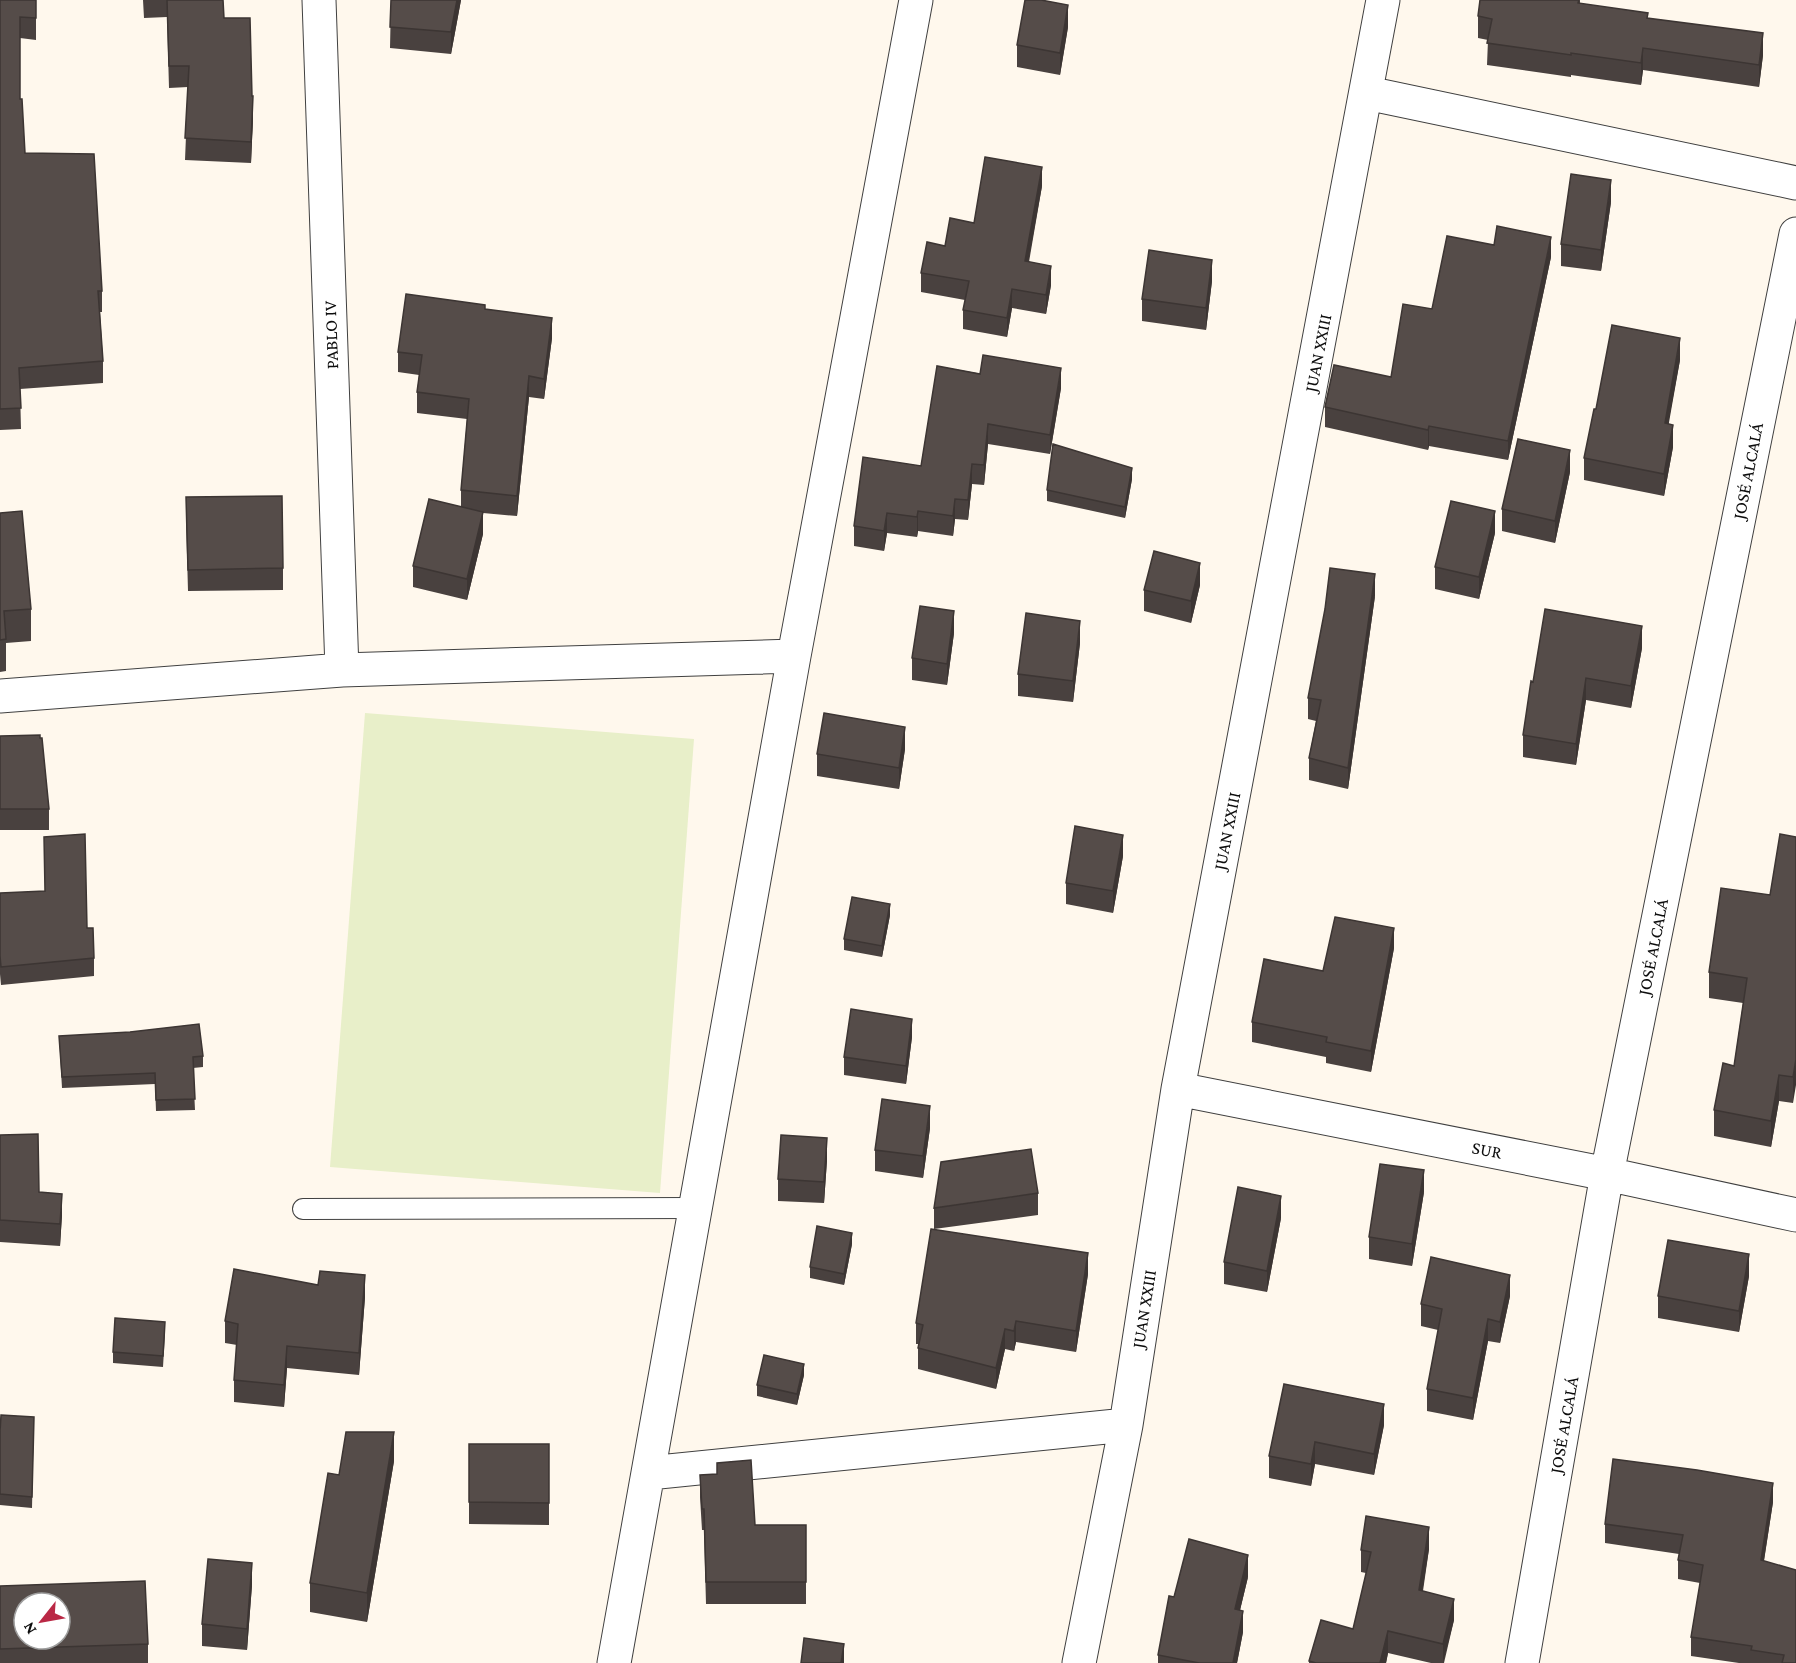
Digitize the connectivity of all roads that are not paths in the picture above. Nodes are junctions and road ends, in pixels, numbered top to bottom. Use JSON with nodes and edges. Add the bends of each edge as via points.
{"nodes":[{"id":1,"x":319,"y":0,"type":"edge"},
{"id":2,"x":916,"y":0,"type":"edge"},
{"id":3,"x":1383,"y":0,"type":"edge"},
{"id":4,"x":1367,"y":93,"type":"junction"},
{"id":5,"x":1796,"y":183,"type":"edge"},
{"id":6,"x":1796,"y":234,"type":"edge"},
{"id":7,"x":794,"y":656,"type":"junction"},
{"id":8,"x":342,"y":670,"type":"junction"},
{"id":9,"x":0,"y":696,"type":"edge"},
{"id":10,"x":1178,"y":1089,"type":"junction"},
{"id":11,"x":1607,"y":1174,"type":"junction"},
{"id":12,"x":696,"y":1208,"type":"junction"},
{"id":13,"x":303,"y":1209,"type":"dead end"},
{"id":14,"x":1796,"y":1215,"type":"edge"},
{"id":15,"x":1126,"y":1425,"type":"junction"},
{"id":16,"x":649,"y":1473,"type":"junction"},
{"id":17,"x":614,"y":1663,"type":"edge"},
{"id":18,"x":1079,"y":1663,"type":"edge"},
{"id":19,"x":1522,"y":1663,"type":"edge"}],
"edges":[{"from":1,"to":8,"type":"street","name":"PABLO IV"},
{"from":2,"to":7,"type":"street"},
{"from":3,"to":4,"type":"street","name":"JUAN XXIII"},
{"from":4,"to":5,"type":"street"},
{"from":4,"to":10,"type":"street","name":"JUAN XXIII"},
{"from":6,"to":11,"type":"street","name":"JOSÉ ALCALÁ"},
{"from":7,"to":8,"type":"street"},
{"from":7,"to":12,"type":"street"},
{"from":8,"to":9,"type":"street"},
{"from":10,"to":11,"type":"street","name":"SUR"},
{"from":10,"to":15,"type":"street","name":"JUAN XXIII"},
{"from":11,"to":14,"type":"street","name":"SUR"},
{"from":11,"to":19,"type":"street","name":"JOSÉ ALCALÁ"},
{"from":12,"to":13,"type":"lane"},
{"from":12,"to":16,"type":"street"},
{"from":15,"to":16,"type":"street"},
{"from":15,"to":18,"type":"street","name":"JUAN XXIII"},
{"from":16,"to":17,"type":"street"}]}
